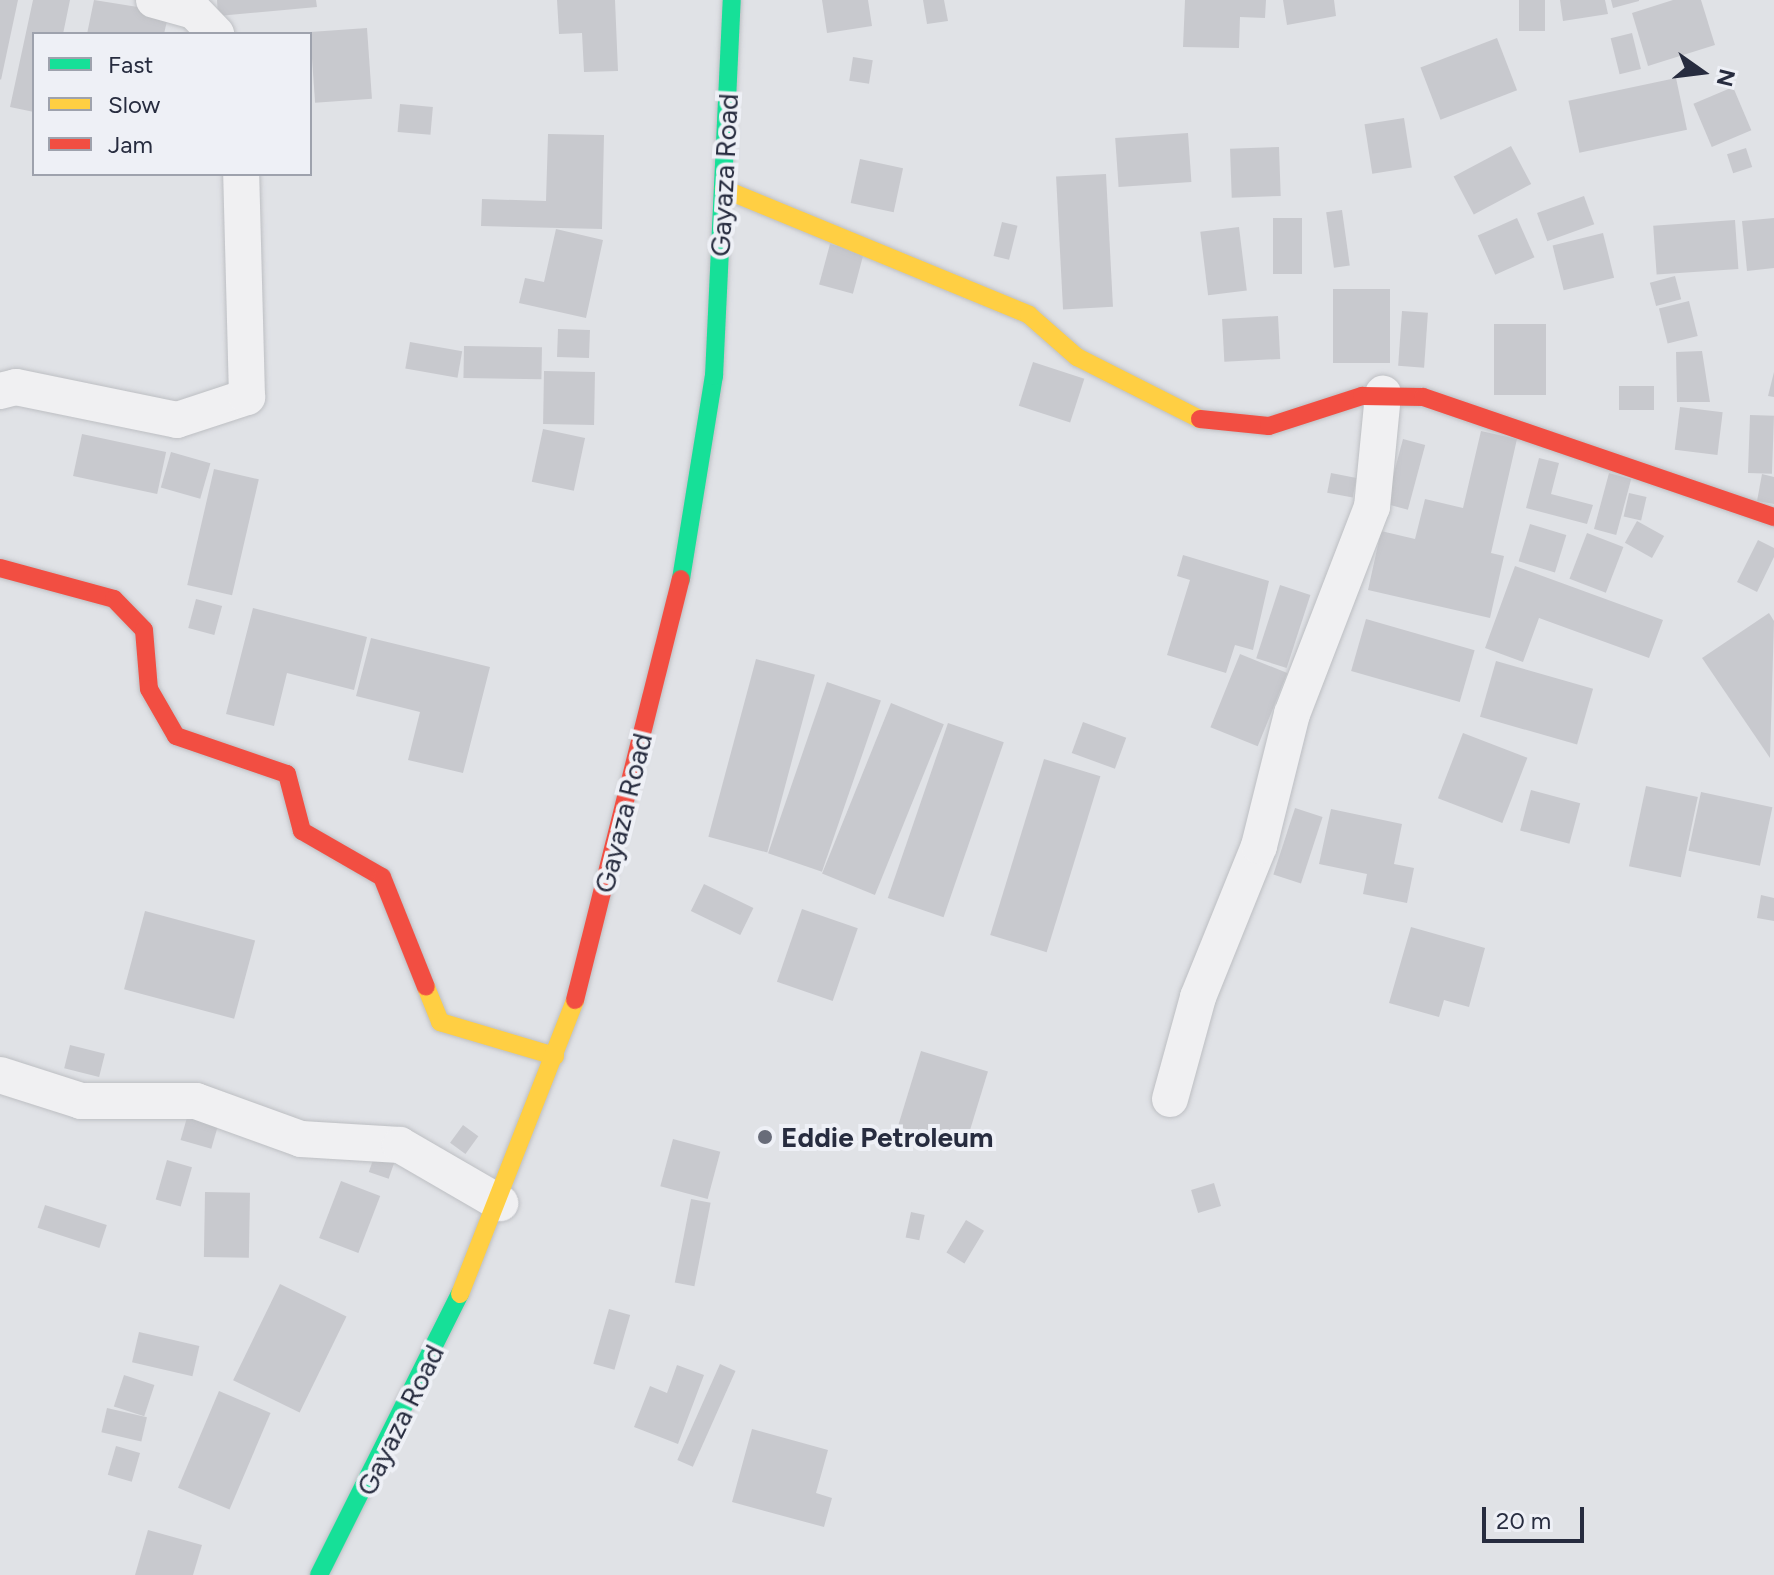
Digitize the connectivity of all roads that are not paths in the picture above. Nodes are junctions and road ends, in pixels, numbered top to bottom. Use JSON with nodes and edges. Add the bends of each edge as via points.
{"nodes":[{"id":1,"x":154,"y":0,"type":"edge"},
{"id":2,"x":732,"y":0,"type":"edge"},
{"id":3,"x":214,"y":32,"type":"edge"},
{"id":4,"x":241,"y":176,"type":"edge"},
{"id":5,"x":724,"y":189,"type":"junction"},
{"id":6,"x":0,"y":391,"type":"edge"},
{"id":7,"x":1383,"y":394,"type":"junction"},
{"id":8,"x":1774,"y":517,"type":"edge"},
{"id":9,"x":0,"y":568,"type":"edge"},
{"id":10,"x":555,"y":1056,"type":"junction"},
{"id":11,"x":0,"y":1075,"type":"edge"},
{"id":12,"x":1170,"y":1099,"type":"dead end"},
{"id":13,"x":500,"y":1203,"type":"junction"},
{"id":14,"x":319,"y":1575,"type":"edge"}],
"edges":[{"from":1,"to":3,"type":"street","via":[[194,11]]},
{"from":2,"to":5,"type":"street","name":"Gayaza Road"},
{"from":4,"to":6,"type":"street","via":[[247,397],[177,420],[16,387]]},
{"from":5,"to":7,"type":"street","via":[[1029,315],[1077,357],[1198,419],[1240,427],[1296,423]]},
{"from":5,"to":10,"type":"street","name":"Gayaza Road","via":[[714,376],[677,602]]},
{"from":7,"to":8,"type":"street","via":[[1423,397],[1510,424]]},
{"from":7,"to":12,"type":"street","via":[[1372,507],[1292,714],[1259,846],[1198,997]]},
{"from":9,"to":10,"type":"street","via":[[114,599],[144,630],[149,689],[176,736],[287,774],[302,831],[382,877],[440,1022]]},
{"from":10,"to":13,"type":"street","name":"Gayaza Road"},
{"from":11,"to":13,"type":"street","via":[[81,1101],[196,1101],[301,1139],[400,1145]]},
{"from":13,"to":14,"type":"street","name":"Gayaza Road","via":[[362,1501]]}]}
